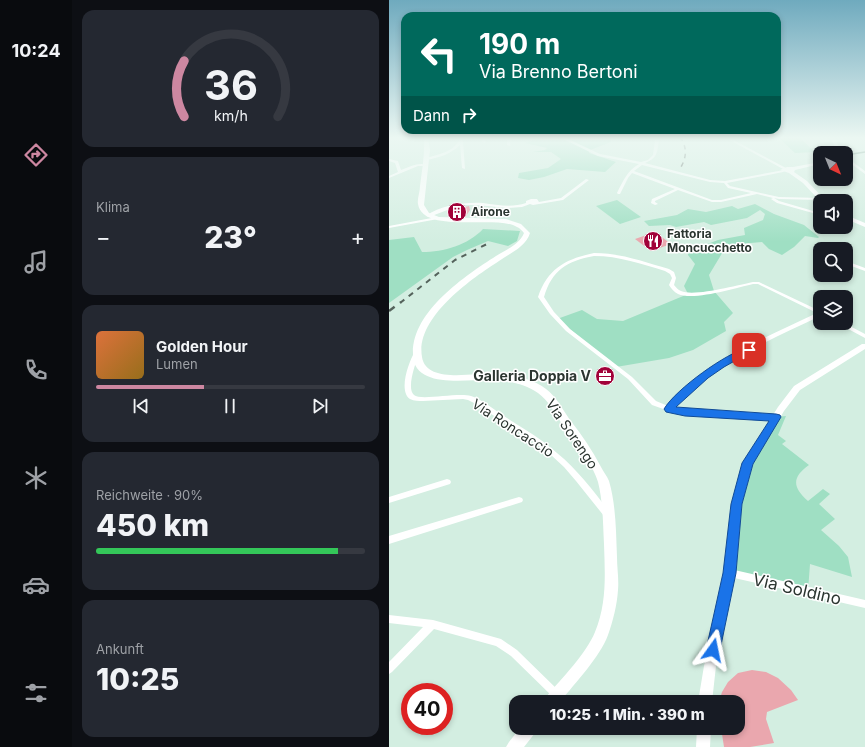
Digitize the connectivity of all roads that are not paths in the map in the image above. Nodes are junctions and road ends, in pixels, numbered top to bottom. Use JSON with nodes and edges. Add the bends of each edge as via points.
{"nodes":[{"id":1,"x":631,"y":171,"type":"edge"},
{"id":2,"x":400,"y":172,"type":"edge"},
{"id":3,"x":425,"y":172,"type":"edge"},
{"id":4,"x":633,"y":172,"type":"edge"},
{"id":5,"x":675,"y":172,"type":"edge"},
{"id":6,"x":770,"y":172,"type":"edge"},
{"id":7,"x":793,"y":172,"type":"edge"},
{"id":8,"x":389,"y":177,"type":"edge"},
{"id":9,"x":587,"y":180,"type":"dead end"},
{"id":10,"x":725,"y":182,"type":"junction"},
{"id":11,"x":679,"y":188,"type":"junction"},
{"id":12,"x":619,"y":193,"type":"dead end"},
{"id":13,"x":757,"y":193,"type":"junction"},
{"id":14,"x":816,"y":194,"type":"edge"},
{"id":15,"x":767,"y":196,"type":"junction"},
{"id":16,"x":813,"y":200,"type":"edge"},
{"id":17,"x":656,"y":204,"type":"dead end"},
{"id":18,"x":813,"y":212,"type":"edge"},
{"id":19,"x":428,"y":216,"type":"junction"},
{"id":20,"x":437,"y":218,"type":"junction"},
{"id":21,"x":853,"y":221,"type":"edge"},
{"id":22,"x":865,"y":225,"type":"edge"},
{"id":23,"x":389,"y":227,"type":"edge"},
{"id":24,"x":853,"y":265,"type":"edge"},
{"id":25,"x":865,"y":270,"type":"edge"},
{"id":26,"x":813,"y":311,"type":"edge"},
{"id":27,"x":813,"y":317,"type":"edge"},
{"id":28,"x":853,"y":330,"type":"edge"},
{"id":29,"x":865,"y":336,"type":"edge"},
{"id":30,"x":865,"y":346,"type":"edge"},
{"id":31,"x":416,"y":354,"type":"junction"},
{"id":32,"x":669,"y":409,"type":"junction"},
{"id":33,"x":776,"y":417,"type":"junction"},
{"id":34,"x":447,"y":482,"type":"dead end"},
{"id":35,"x":389,"y":500,"type":"edge"},
{"id":36,"x":519,"y":500,"type":"dead end"},
{"id":37,"x":609,"y":517,"type":"junction"},
{"id":38,"x":389,"y":540,"type":"edge"},
{"id":39,"x":730,"y":573,"type":"junction"},
{"id":40,"x":865,"y":604,"type":"edge"},
{"id":41,"x":389,"y":619,"type":"edge"},
{"id":42,"x":433,"y":624,"type":"junction"},
{"id":43,"x":389,"y":669,"type":"edge"},
{"id":44,"x":551,"y":695,"type":"edge"},
{"id":45,"x":556,"y":695,"type":"edge"},
{"id":46,"x":706,"y":695,"type":"edge"},
{"id":47,"x":524,"y":735,"type":"edge"},
{"id":48,"x":704,"y":735,"type":"edge"},
{"id":49,"x":514,"y":747,"type":"edge"},
{"id":50,"x":703,"y":747,"type":"edge"}],
"edges":[{"from":1,"to":12,"type":"street"},
{"from":2,"to":8,"type":"street"},
{"from":3,"to":19,"type":"main road","via":[[421,206]]},
{"from":4,"to":11,"type":"street"},
{"from":5,"to":10,"type":"street","via":[[705,180]]},
{"from":6,"to":10,"type":"street"},
{"from":7,"to":14,"type":"street"},
{"from":9,"to":19,"type":"street","via":[[562,199],[544,202],[531,200],[518,207],[461,204]]},
{"from":10,"to":13,"type":"street","via":[[729,187]]},
{"from":11,"to":13,"type":"street","via":[[716,202]]},
{"from":11,"to":17,"type":"street","via":[[653,200]]},
{"from":13,"to":15,"type":"street"},
{"from":15,"to":16,"type":"street"},
{"from":15,"to":18,"type":"street","via":[[778,202]]},
{"from":19,"to":20,"type":"main road"},
{"from":20,"to":23,"type":"street"},
{"from":20,"to":31,"type":"main road","via":[[503,221],[524,228],[527,233],[525,238],[467,278],[432,313]]},
{"from":21,"to":22,"type":"street"},
{"from":24,"to":25,"type":"street"},
{"from":26,"to":32,"type":"street","via":[[753,283],[689,294],[679,293],[671,285],[675,278],[667,270],[616,256],[596,254],[565,264],[545,282],[541,297],[557,319],[630,378],[654,403]]},
{"from":27,"to":32,"type":"street","via":[[721,364],[675,401]]},
{"from":28,"to":29,"type":"street"},
{"from":30,"to":33,"type":"street","via":[[797,388]]},
{"from":31,"to":37,"type":"main road","name":"Via Sorengo","via":[[421,367],[435,376],[498,376],[524,381],[539,388],[547,395],[586,449],[603,481]]},
{"from":31,"to":37,"type":"street","name":"Via Roncaccio","via":[[410,367],[408,388],[412,397],[461,396],[477,401],[559,458],[582,482]]},
{"from":32,"to":33,"type":"street"},
{"from":33,"to":39,"type":"street","via":[[748,463],[737,504]]},
{"from":34,"to":35,"type":"street"},
{"from":36,"to":38,"type":"street"},
{"from":37,"to":45,"type":"main road","name":"Via Sorengo","via":[[612,588],[601,634],[586,659]]},
{"from":39,"to":40,"type":"street","name":"Via Soldino"},
{"from":39,"to":46,"type":"street"},
{"from":41,"to":42,"type":"street"},
{"from":42,"to":43,"type":"street"},
{"from":42,"to":44,"type":"street","via":[[498,642],[514,653]]},
{"from":47,"to":49,"type":"main road"},
{"from":48,"to":50,"type":"street"}]}
